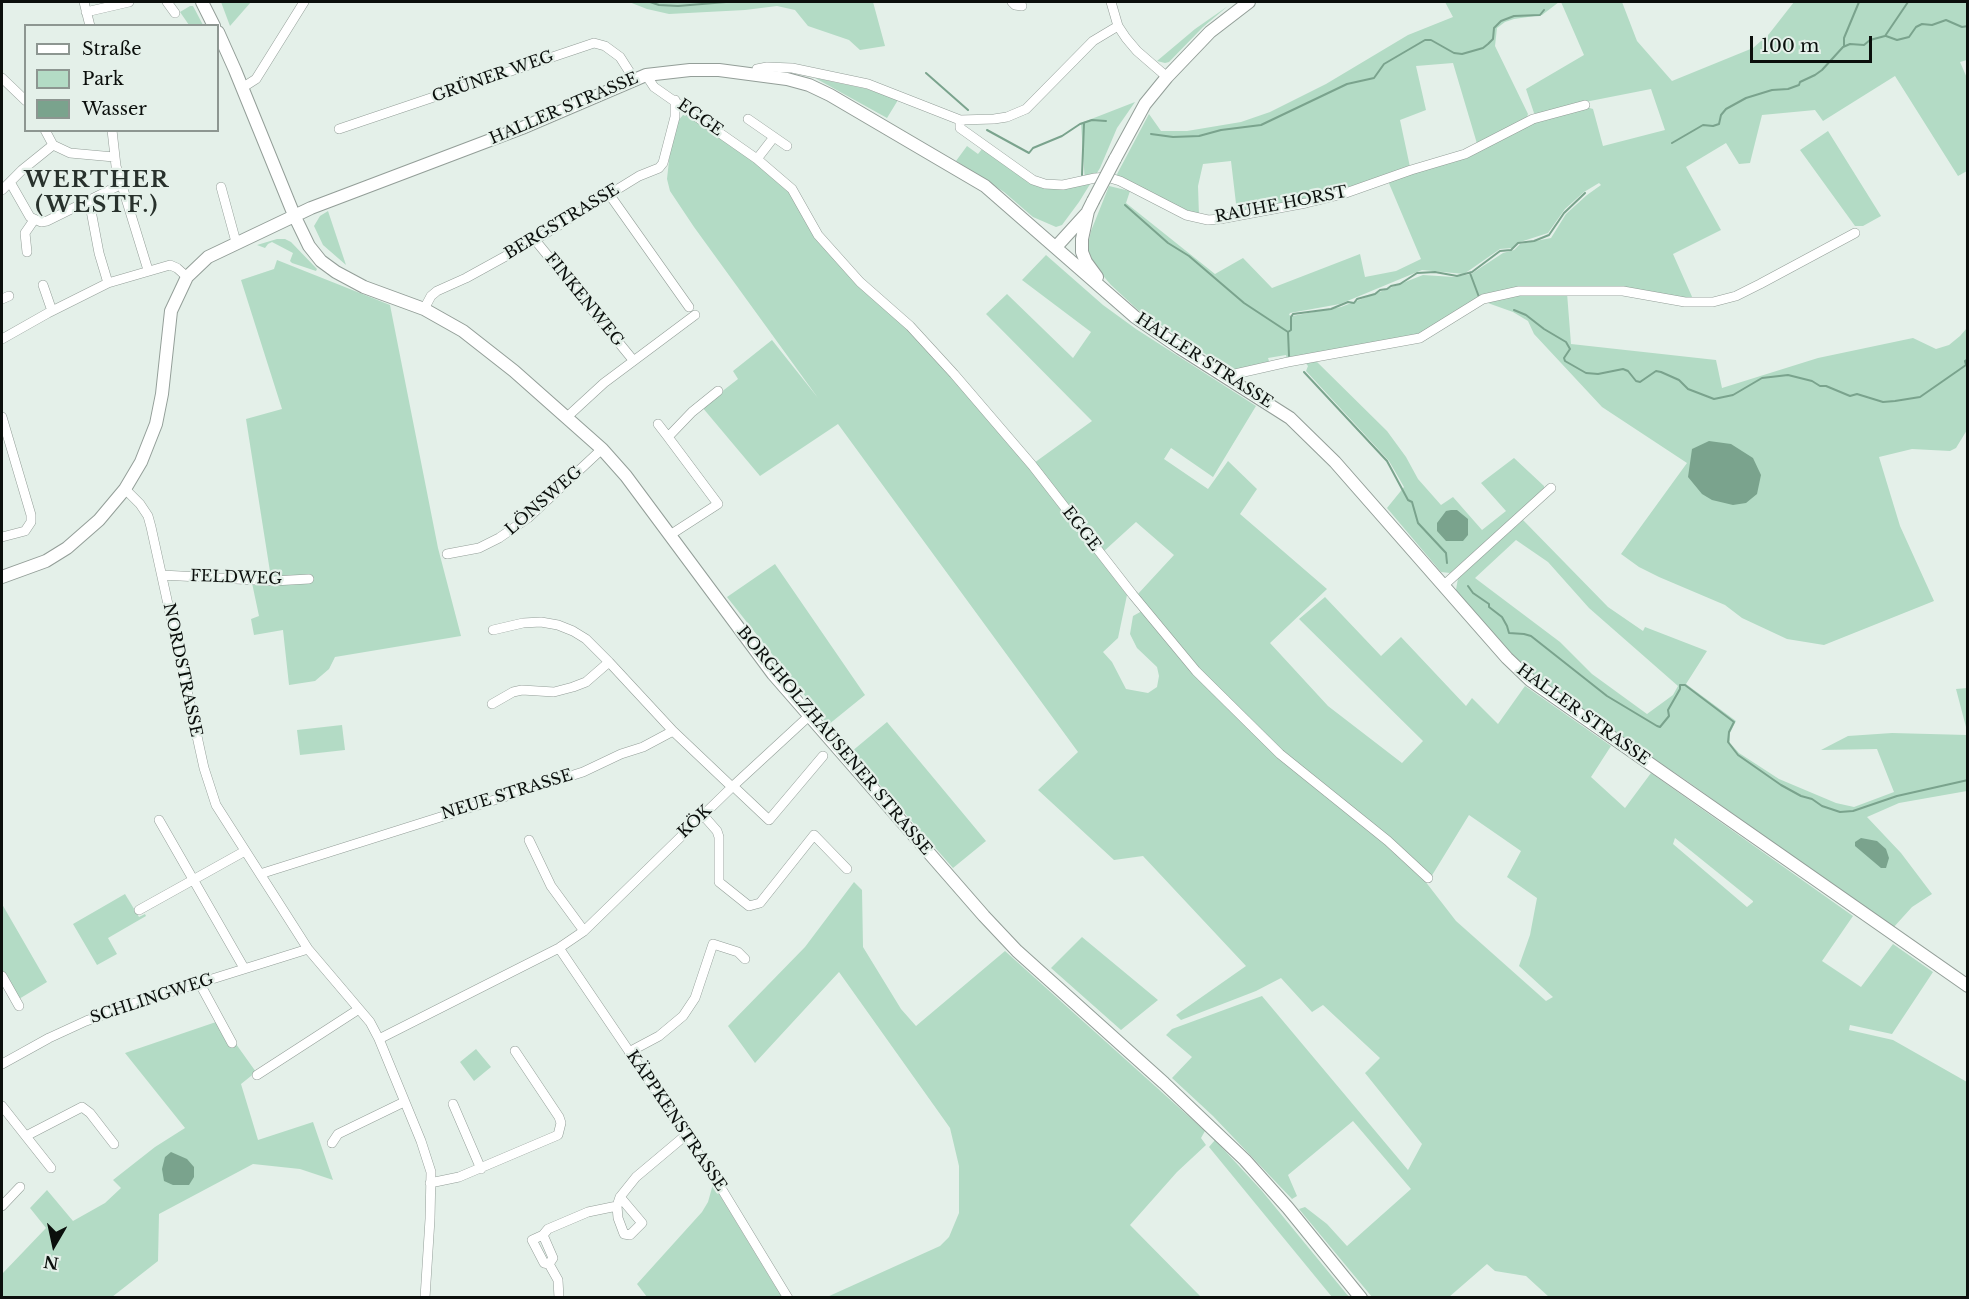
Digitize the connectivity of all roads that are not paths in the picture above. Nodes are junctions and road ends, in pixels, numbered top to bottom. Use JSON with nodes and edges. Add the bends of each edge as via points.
{"nodes":[{"id":1,"x":84,"y":2,"type":"edge"},
{"id":2,"x":129,"y":2,"type":"edge"},
{"id":3,"x":167,"y":2,"type":"edge"},
{"id":4,"x":202,"y":2,"type":"edge"},
{"id":5,"x":304,"y":2,"type":"edge"},
{"id":6,"x":1012,"y":2,"type":"edge"},
{"id":7,"x":1111,"y":2,"type":"edge"},
{"id":8,"x":1249,"y":2,"type":"edge"},
{"id":9,"x":1022,"y":6,"type":"dead end"},
{"id":10,"x":86,"y":12,"type":"junction"},
{"id":11,"x":175,"y":13,"type":"dead end"},
{"id":12,"x":89,"y":24,"type":"edge"},
{"id":13,"x":213,"y":24,"type":"edge"},
{"id":14,"x":1118,"y":26,"type":"junction"},
{"id":15,"x":219,"y":34,"type":"edge"},
{"id":16,"x":757,"y":74,"type":"junction"},
{"id":17,"x":646,"y":75,"type":"junction"},
{"id":18,"x":1167,"y":77,"type":"junction"},
{"id":19,"x":2,"y":78,"type":"edge"},
{"id":20,"x":634,"y":79,"type":"junction"},
{"id":21,"x":242,"y":88,"type":"junction"},
{"id":22,"x":24,"y":98,"type":"edge"},
{"id":23,"x":675,"y":100,"type":"junction"},
{"id":24,"x":1585,"y":105,"type":"dead end"},
{"id":25,"x":691,"y":111,"type":"junction"},
{"id":26,"x":675,"y":117,"type":"junction"},
{"id":27,"x":748,"y":119,"type":"dead end"},
{"id":28,"x":960,"y":120,"type":"junction"},
{"id":29,"x":339,"y":129,"type":"dead end"},
{"id":30,"x":46,"y":132,"type":"edge"},
{"id":31,"x":112,"y":132,"type":"edge"},
{"id":32,"x":774,"y":137,"type":"junction"},
{"id":33,"x":53,"y":145,"type":"junction"},
{"id":34,"x":787,"y":146,"type":"dead end"},
{"id":35,"x":114,"y":157,"type":"junction"},
{"id":36,"x":757,"y":159,"type":"junction"},
{"id":37,"x":10,"y":182,"type":"junction"},
{"id":38,"x":122,"y":184,"type":"junction"},
{"id":39,"x":221,"y":187,"type":"dead end"},
{"id":40,"x":2,"y":190,"type":"edge"},
{"id":41,"x":609,"y":194,"type":"junction"},
{"id":42,"x":89,"y":200,"type":"junction"},
{"id":43,"x":1091,"y":206,"type":"junction"},
{"id":44,"x":294,"y":216,"type":"junction"},
{"id":45,"x":34,"y":220,"type":"junction"},
{"id":46,"x":1855,"y":233,"type":"dead end"},
{"id":47,"x":1082,"y":239,"type":"junction"},
{"id":48,"x":535,"y":240,"type":"junction"},
{"id":49,"x":236,"y":242,"type":"junction"},
{"id":50,"x":27,"y":252,"type":"dead end"},
{"id":51,"x":1061,"y":252,"type":"junction"},
{"id":52,"x":148,"y":270,"type":"junction"},
{"id":53,"x":187,"y":277,"type":"junction"},
{"id":54,"x":108,"y":283,"type":"junction"},
{"id":55,"x":44,"y":285,"type":"dead end"},
{"id":56,"x":1107,"y":293,"type":"junction"},
{"id":57,"x":424,"y":309,"type":"junction"},
{"id":58,"x":52,"y":310,"type":"junction"},
{"id":59,"x":2,"y":339,"type":"edge"},
{"id":60,"x":633,"y":360,"type":"junction"},
{"id":61,"x":1231,"y":380,"type":"junction"},
{"id":62,"x":718,"y":391,"type":"dead end"},
{"id":63,"x":2,"y":417,"type":"edge"},
{"id":64,"x":567,"y":417,"type":"junction"},
{"id":65,"x":658,"y":424,"type":"dead end"},
{"id":66,"x":668,"y":437,"type":"junction"},
{"id":67,"x":602,"y":449,"type":"junction"},
{"id":68,"x":125,"y":489,"type":"junction"},
{"id":69,"x":1551,"y":489,"type":"dead end"},
{"id":70,"x":670,"y":536,"type":"junction"},
{"id":71,"x":2,"y":537,"type":"edge"},
{"id":72,"x":447,"y":554,"type":"dead end"},
{"id":73,"x":162,"y":575,"type":"junction"},
{"id":74,"x":2,"y":577,"type":"edge"},
{"id":75,"x":309,"y":579,"type":"dead end"},
{"id":76,"x":1443,"y":586,"type":"junction"},
{"id":77,"x":493,"y":630,"type":"dead end"},
{"id":78,"x":609,"y":662,"type":"junction"},
{"id":79,"x":492,"y":704,"type":"dead end"},
{"id":80,"x":809,"y":716,"type":"junction"},
{"id":81,"x":673,"y":731,"type":"junction"},
{"id":82,"x":824,"y":756,"type":"dead end"},
{"id":83,"x":732,"y":786,"type":"junction"},
{"id":84,"x":703,"y":815,"type":"junction"},
{"id":85,"x":159,"y":820,"type":"dead end"},
{"id":86,"x":529,"y":840,"type":"dead end"},
{"id":87,"x":245,"y":851,"type":"junction"},
{"id":88,"x":848,"y":869,"type":"dead end"},
{"id":89,"x":260,"y":874,"type":"junction"},
{"id":90,"x":1428,"y":878,"type":"dead end"},
{"id":91,"x":194,"y":879,"type":"junction"},
{"id":92,"x":139,"y":910,"type":"dead end"},
{"id":93,"x":584,"y":931,"type":"junction"},
{"id":94,"x":559,"y":948,"type":"junction"},
{"id":95,"x":308,"y":949,"type":"junction"},
{"id":96,"x":745,"y":959,"type":"dead end"},
{"id":97,"x":244,"y":968,"type":"junction"},
{"id":98,"x":2,"y":976,"type":"edge"},
{"id":99,"x":200,"y":984,"type":"junction"},
{"id":100,"x":1968,"y":986,"type":"edge"},
{"id":101,"x":20,"y":1006,"type":"dead end"},
{"id":102,"x":359,"y":1009,"type":"junction"},
{"id":103,"x":379,"y":1039,"type":"junction"},
{"id":104,"x":232,"y":1043,"type":"dead end"},
{"id":105,"x":515,"y":1051,"type":"dead end"},
{"id":106,"x":629,"y":1052,"type":"junction"},
{"id":107,"x":2,"y":1064,"type":"edge"},
{"id":108,"x":257,"y":1075,"type":"dead end"},
{"id":109,"x":404,"y":1102,"type":"junction"},
{"id":110,"x":453,"y":1104,"type":"dead end"},
{"id":111,"x":2,"y":1106,"type":"edge"},
{"id":112,"x":686,"y":1135,"type":"junction"},
{"id":113,"x":26,"y":1136,"type":"junction"},
{"id":114,"x":332,"y":1143,"type":"dead end"},
{"id":115,"x":114,"y":1144,"type":"dead end"},
{"id":116,"x":51,"y":1168,"type":"dead end"},
{"id":117,"x":481,"y":1169,"type":"junction"},
{"id":118,"x":430,"y":1183,"type":"junction"},
{"id":119,"x":20,"y":1187,"type":"dead end"},
{"id":120,"x":2,"y":1206,"type":"edge"},
{"id":121,"x":425,"y":1298,"type":"edge"},
{"id":122,"x":559,"y":1298,"type":"edge"},
{"id":123,"x":788,"y":1298,"type":"edge"},
{"id":124,"x":1361,"y":1298,"type":"edge"}],
"edges":[{"from":1,"to":10,"type":"street"},
{"from":2,"to":10,"type":"street"},
{"from":3,"to":11,"type":"street"},
{"from":4,"to":13,"type":"street"},
{"from":5,"to":21,"type":"street","via":[[256,79]]},
{"from":6,"to":9,"type":"street"},
{"from":7,"to":14,"type":"street"},
{"from":8,"to":18,"type":"street","via":[[1210,32]]},
{"from":10,"to":12,"type":"street"},
{"from":14,"to":18,"type":"street","via":[[1137,51]]},
{"from":14,"to":28,"type":"street","via":[[1093,41],[1026,110],[1000,118]]},
{"from":15,"to":21,"type":"street","name":"BORGHOLZHAUSENER STRASSE"},
{"from":16,"to":17,"type":"street","name":"HALLER STRASSE","via":[[690,70]]},
{"from":16,"to":28,"type":"street","via":[[760,68],[780,67],[868,84]]},
{"from":16,"to":51,"type":"street","name":"HALLER STRASSE","via":[[809,84],[887,127],[985,186]]},
{"from":17,"to":20,"type":"street","name":"HALLER STRASSE"},
{"from":17,"to":23,"type":"street","name":"EGGE","via":[[650,83]]},
{"from":18,"to":43,"type":"street","bridge":true,"via":[[1146,104]]},
{"from":19,"to":22,"type":"street"},
{"from":20,"to":29,"type":"street","name":"GRÜNER WEG","via":[[621,57],[594,43]]},
{"from":20,"to":44,"type":"street","name":"HALLER STRASSE","via":[[522,128]]},
{"from":21,"to":44,"type":"street","name":"BORGHOLZHAUSENER STRASSE"},
{"from":23,"to":25,"type":"street","name":"EGGE"},
{"from":23,"to":26,"type":"street","name":"BERGSTRASSE"},
{"from":24,"to":28,"type":"street","name":"RAUHE HORST","via":[[1533,119],[1465,154],[1343,194],[1208,220],[1179,212],[1107,177],[1063,185],[1033,180],[960,128]]},
{"from":25,"to":26,"type":"street"},
{"from":25,"to":36,"type":"street","name":"EGGE"},
{"from":26,"to":41,"type":"street","name":"BERGSTRASSE","via":[[662,166]]},
{"from":27,"to":32,"type":"street","name":"EGGE"},
{"from":30,"to":33,"type":"street"},
{"from":31,"to":35,"type":"street"},
{"from":32,"to":34,"type":"street","name":"EGGE"},
{"from":32,"to":36,"type":"street"},
{"from":33,"to":35,"type":"street","via":[[70,153]]},
{"from":33,"to":37,"type":"street"},
{"from":35,"to":38,"type":"street"},
{"from":36,"to":90,"type":"street","name":"EGGE","via":[[792,189],[818,235],[860,282],[910,326],[954,374],[1196,671],[1280,754]]},
{"from":37,"to":40,"type":"street"},
{"from":37,"to":45,"type":"street"},
{"from":38,"to":42,"type":"street"},
{"from":38,"to":52,"type":"street"},
{"from":39,"to":49,"type":"street"},
{"from":41,"to":48,"type":"street","name":"BERGSTRASSE"},
{"from":41,"to":60,"type":"street","name":"FINKENWEG","via":[[692,311]]},
{"from":42,"to":45,"type":"street","via":[[47,221]]},
{"from":42,"to":54,"type":"street"},
{"from":43,"to":47,"type":"street"},
{"from":43,"to":51,"type":"street"},
{"from":44,"to":49,"type":"street","name":"HALLER STRASSE"},
{"from":44,"to":57,"type":"street","name":"BORGHOLZHAUSENER STRASSE","via":[[309,246],[336,272]]},
{"from":45,"to":50,"type":"street","via":[[25,233]]},
{"from":46,"to":61,"type":"street","via":[[1736,296],[1713,302],[1685,302],[1623,291],[1519,291],[1483,299],[1420,339],[1288,362],[1235,374]]},
{"from":47,"to":51,"type":"street"},
{"from":47,"to":56,"type":"street","via":[[1086,262]]},
{"from":48,"to":57,"type":"street","name":"BERGSTRASSE","via":[[437,291]]},
{"from":48,"to":60,"type":"street","name":"FINKENWEG"},
{"from":49,"to":53,"type":"street","name":"HALLER STRASSE","via":[[208,257]]},
{"from":51,"to":56,"type":"street","name":"HALLER STRASSE"},
{"from":52,"to":53,"type":"street","via":[[170,265]]},
{"from":52,"to":54,"type":"street"},
{"from":53,"to":68,"type":"street","via":[[170,317],[156,424]]},
{"from":54,"to":58,"type":"street"},
{"from":55,"to":58,"type":"street"},
{"from":56,"to":61,"type":"street","name":"HALLER STRASSE","via":[[1135,317]]},
{"from":57,"to":64,"type":"street","name":"BORGHOLZHAUSENER STRASSE","via":[[470,336]]},
{"from":58,"to":59,"type":"street"},
{"from":60,"to":64,"type":"street","name":"FINKENWEG"},
{"from":61,"to":76,"type":"street","name":"HALLER STRASSE","via":[[1290,418],[1313,439]]},
{"from":62,"to":66,"type":"street"},
{"from":63,"to":71,"type":"street","via":[[31,522],[25,531]]},
{"from":64,"to":67,"type":"street","name":"BORGHOLZHAUSENER STRASSE"},
{"from":65,"to":66,"type":"street"},
{"from":66,"to":70,"type":"street","via":[[718,504]]},
{"from":67,"to":70,"type":"street","name":"BORGHOLZHAUSENER STRASSE"},
{"from":67,"to":72,"type":"street","name":"LÖNSWEG","via":[[528,518],[499,538],[479,549]]},
{"from":68,"to":73,"type":"street","name":"NORDSTRASSE","via":[[148,516]]},
{"from":68,"to":74,"type":"street","via":[[99,520],[67,548],[46,561]]},
{"from":69,"to":76,"type":"street"},
{"from":70,"to":80,"type":"street","name":"BORGHOLZHAUSENER STRASSE"},
{"from":73,"to":75,"type":"street","name":"FELDWEG"},
{"from":73,"to":87,"type":"street","name":"NORDSTRASSE","via":[[210,793]]},
{"from":76,"to":100,"type":"street","name":"HALLER STRASSE","via":[[1530,680]]},
{"from":77,"to":78,"type":"street","via":[[523,623],[558,625],[586,639]]},
{"from":78,"to":79,"type":"street","via":[[586,682],[573,687],[554,692],[522,690]]},
{"from":78,"to":81,"type":"street"},
{"from":80,"to":83,"type":"street","name":"KÖK"},
{"from":80,"to":124,"type":"street","name":"BORGHOLZHAUSENER STRASSE","via":[[1017,951],[1245,1160]]},
{"from":81,"to":83,"type":"street"},
{"from":81,"to":89,"type":"street","name":"NEUE STRASSE","via":[[583,772]]},
{"from":82,"to":83,"type":"street","via":[[769,820]]},
{"from":83,"to":84,"type":"street","name":"KÖK"},
{"from":84,"to":88,"type":"street","via":[[719,837],[719,882],[749,906],[760,903],[814,835]]},
{"from":84,"to":93,"type":"street","name":"KÖK"},
{"from":85,"to":91,"type":"street"},
{"from":86,"to":93,"type":"street","via":[[551,886]]},
{"from":87,"to":89,"type":"street","name":"NORDSTRASSE"},
{"from":87,"to":91,"type":"street"},
{"from":89,"to":95,"type":"street","name":"NORDSTRASSE"},
{"from":91,"to":92,"type":"street"},
{"from":91,"to":97,"type":"street"},
{"from":93,"to":94,"type":"street","name":"KÖK"},
{"from":94,"to":103,"type":"street","name":"KÖK"},
{"from":94,"to":106,"type":"street","name":"KÄPPKENSTRASSE"},
{"from":95,"to":97,"type":"street","name":"SCHLINGWEG"},
{"from":95,"to":102,"type":"street","name":"NORDSTRASSE"},
{"from":96,"to":106,"type":"street","via":[[738,951],[713,944],[695,998],[683,1016],[659,1036]]},
{"from":97,"to":99,"type":"street","name":"SCHLINGWEG"},
{"from":98,"to":101,"type":"street"},
{"from":99,"to":104,"type":"street"},
{"from":99,"to":107,"type":"street","name":"SCHLINGWEG","via":[[86,1021]]},
{"from":102,"to":103,"type":"street","name":"NORDSTRASSE"},
{"from":102,"to":108,"type":"street"},
{"from":103,"to":109,"type":"street","name":"NORDSTRASSE"},
{"from":105,"to":117,"type":"street","via":[[559,1117],[561,1129],[554,1137]]},
{"from":106,"to":112,"type":"street","name":"KÄPPKENSTRASSE"},
{"from":109,"to":114,"type":"street","via":[[338,1134]]},
{"from":109,"to":118,"type":"street","name":"NORDSTRASSE","via":[[427,1158]]},
{"from":110,"to":117,"type":"street"},
{"from":111,"to":113,"type":"street"},
{"from":112,"to":122,"type":"street","via":[[636,1177],[618,1201],[548,1228],[543,1234],[553,1258],[549,1264],[558,1280]]},
{"from":112,"to":123,"type":"street","name":"KÄPPKENSTRASSE"},
{"from":113,"to":115,"type":"street","via":[[82,1107]]},
{"from":113,"to":116,"type":"street"},
{"from":117,"to":118,"type":"street"},
{"from":118,"to":121,"type":"street","name":"NORDSTRASSE"},
{"from":119,"to":120,"type":"street"}]}
